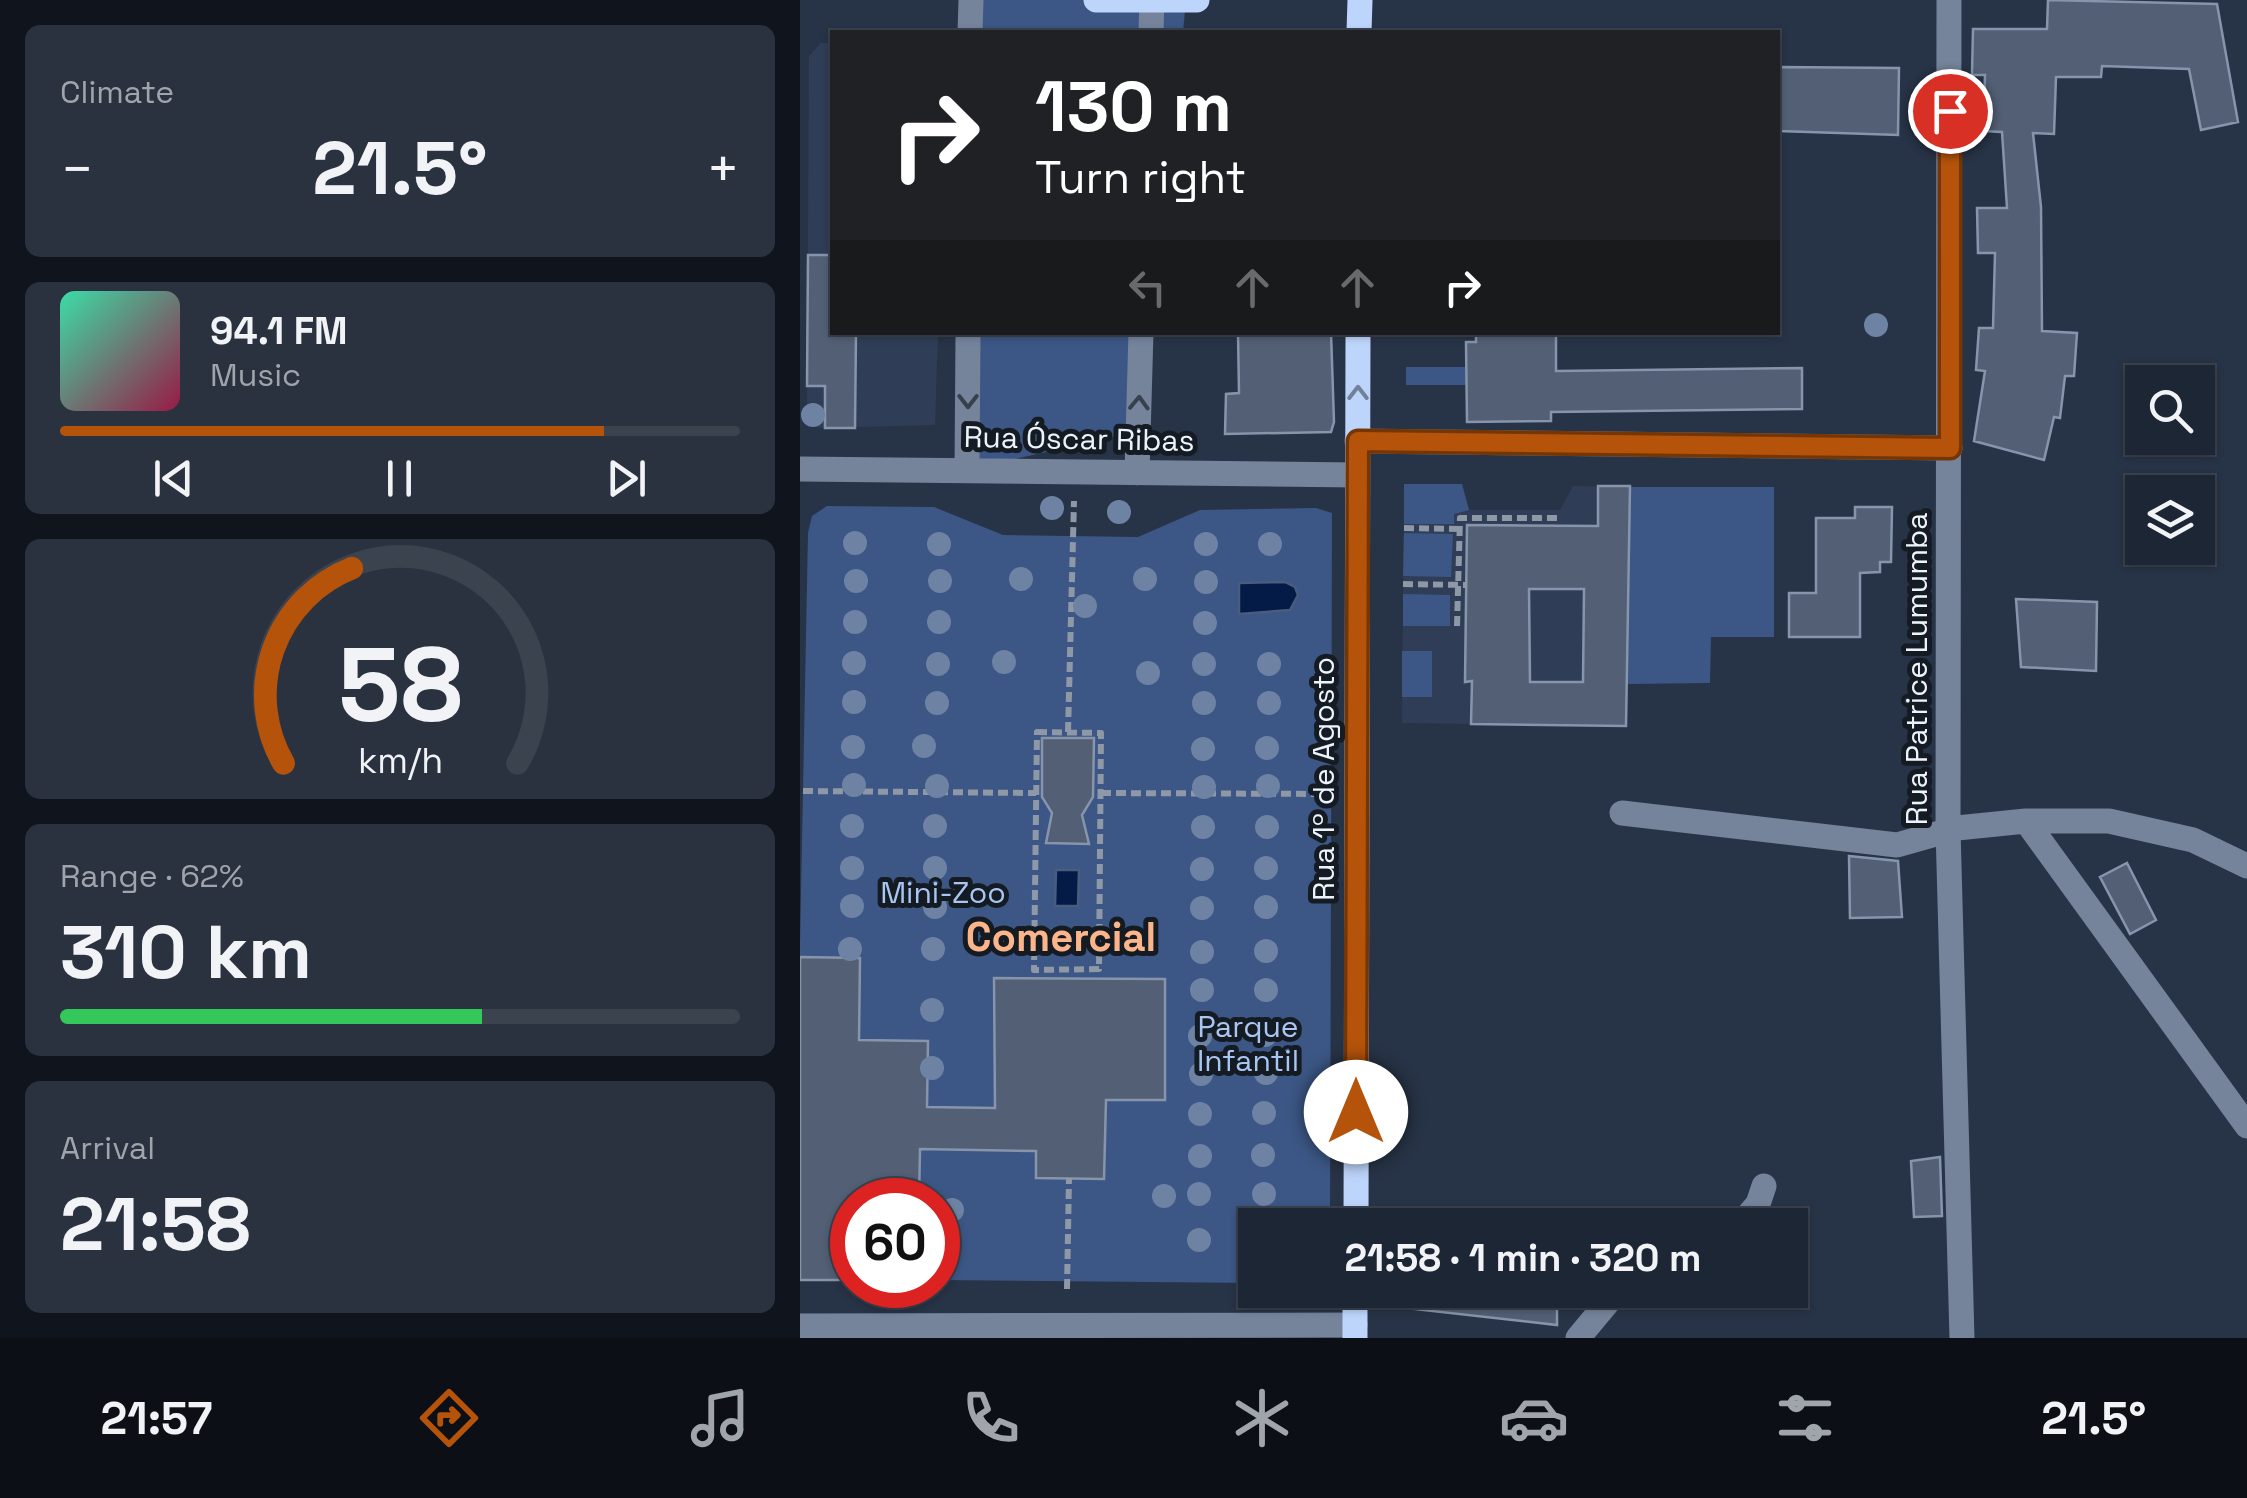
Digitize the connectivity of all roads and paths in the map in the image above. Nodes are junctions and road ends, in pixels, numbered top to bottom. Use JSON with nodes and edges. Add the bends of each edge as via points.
{"nodes":[{"id":1,"x":970,"y":0,"type":"edge"},
{"id":2,"x":1096,"y":0,"type":"edge"},
{"id":3,"x":1198,"y":0,"type":"edge"},
{"id":4,"x":1360,"y":0,"type":"edge"},
{"id":5,"x":1949,"y":0,"type":"edge"},
{"id":6,"x":1152,"y":1,"type":"edge"},
{"id":7,"x":970,"y":30,"type":"edge"},
{"id":8,"x":1151,"y":30,"type":"edge"},
{"id":9,"x":1359,"y":30,"type":"edge"},
{"id":10,"x":968,"y":335,"type":"edge"},
{"id":11,"x":1141,"y":335,"type":"edge"},
{"id":12,"x":1358,"y":335,"type":"edge"},
{"id":13,"x":1358,"y":441,"type":"junction"},
{"id":14,"x":1950,"y":448,"type":"junction"},
{"id":15,"x":800,"y":469,"type":"edge"},
{"id":16,"x":968,"y":470,"type":"junction"},
{"id":17,"x":1137,"y":473,"type":"junction"},
{"id":18,"x":1357,"y":475,"type":"junction"},
{"id":19,"x":1074,"y":501,"type":"dead end"},
{"id":20,"x":1560,"y":518,"type":"dead end"},
{"id":21,"x":1404,"y":528,"type":"dead end"},
{"id":22,"x":1460,"y":529,"type":"junction"},
{"id":23,"x":1403,"y":584,"type":"dead end"},
{"id":24,"x":1462,"y":585,"type":"junction"},
{"id":25,"x":1457,"y":626,"type":"dead end"},
{"id":26,"x":1068,"y":732,"type":"junction"},
{"id":27,"x":803,"y":790,"type":"dead end"},
{"id":28,"x":1036,"y":793,"type":"junction"},
{"id":29,"x":1101,"y":793,"type":"junction"},
{"id":30,"x":1334,"y":794,"type":"dead end"},
{"id":31,"x":1622,"y":813,"type":"dead end"},
{"id":32,"x":2026,"y":821,"type":"junction"},
{"id":33,"x":1948,"y":829,"type":"junction"},
{"id":34,"x":2247,"y":866,"type":"edge"},
{"id":35,"x":2247,"y":1126,"type":"edge"},
{"id":36,"x":1069,"y":1178,"type":"dead end"},
{"id":37,"x":1764,"y":1186,"type":"dead end"},
{"id":38,"x":1356,"y":1208,"type":"edge"},
{"id":39,"x":1755,"y":1208,"type":"edge"},
{"id":40,"x":1067,"y":1290,"type":"dead end"},
{"id":41,"x":1603,"y":1308,"type":"edge"},
{"id":42,"x":800,"y":1326,"type":"edge"},
{"id":43,"x":1355,"y":1332,"type":"edge"},
{"id":44,"x":1578,"y":1338,"type":"edge"},
{"id":45,"x":1962,"y":1338,"type":"edge"}],
"edges":[{"from":1,"to":7,"type":"street"},
{"from":2,"to":6,"type":"main road"},
{"from":3,"to":6,"type":"main road"},
{"from":4,"to":9,"type":"main road"},
{"from":5,"to":14,"type":"street","name":"Rua Patrice Lumumba"},
{"from":6,"to":8,"type":"street"},
{"from":10,"to":16,"type":"street","one_way":true},
{"from":17,"to":11,"type":"street","one_way":true},
{"from":13,"to":12,"type":"main road","name":"Rua 1º de Agosto","one_way":true},
{"from":13,"to":14,"type":"street"},
{"from":13,"to":18,"type":"main road","name":"Rua 1º de Agosto"},
{"from":14,"to":33,"type":"street","name":"Rua Patrice Lumumba"},
{"from":15,"to":16,"type":"street","name":"Rua Óscar Ribas"},
{"from":16,"to":17,"type":"street","name":"Rua Óscar Ribas"},
{"from":17,"to":18,"type":"street","name":"Rua Óscar Ribas"},
{"from":18,"to":38,"type":"main road","name":"Rua 1º de Agosto"},
{"from":19,"to":26,"type":"path"},
{"from":20,"to":22,"type":"path","via":[[1460,518]]},
{"from":21,"to":22,"type":"path"},
{"from":22,"to":24,"type":"path"},
{"from":23,"to":24,"type":"path"},
{"from":24,"to":25,"type":"path"},
{"from":26,"to":28,"type":"path","via":[[1037,732]]},
{"from":26,"to":29,"type":"path","via":[[1101,733]]},
{"from":27,"to":28,"type":"path"},
{"from":28,"to":29,"type":"path","via":[[1034,970],[1099,969]]},
{"from":29,"to":30,"type":"path"},
{"from":31,"to":33,"type":"street","via":[[1897,845]]},
{"from":32,"to":33,"type":"street"},
{"from":32,"to":34,"type":"street","via":[[2110,820],[2193,840]]},
{"from":32,"to":35,"type":"street"},
{"from":33,"to":45,"type":"street","name":"Rua Patrice Lumumba"},
{"from":36,"to":40,"type":"path"},
{"from":37,"to":39,"type":"street"},
{"from":41,"to":44,"type":"street"},
{"from":42,"to":43,"type":"street"}]}
